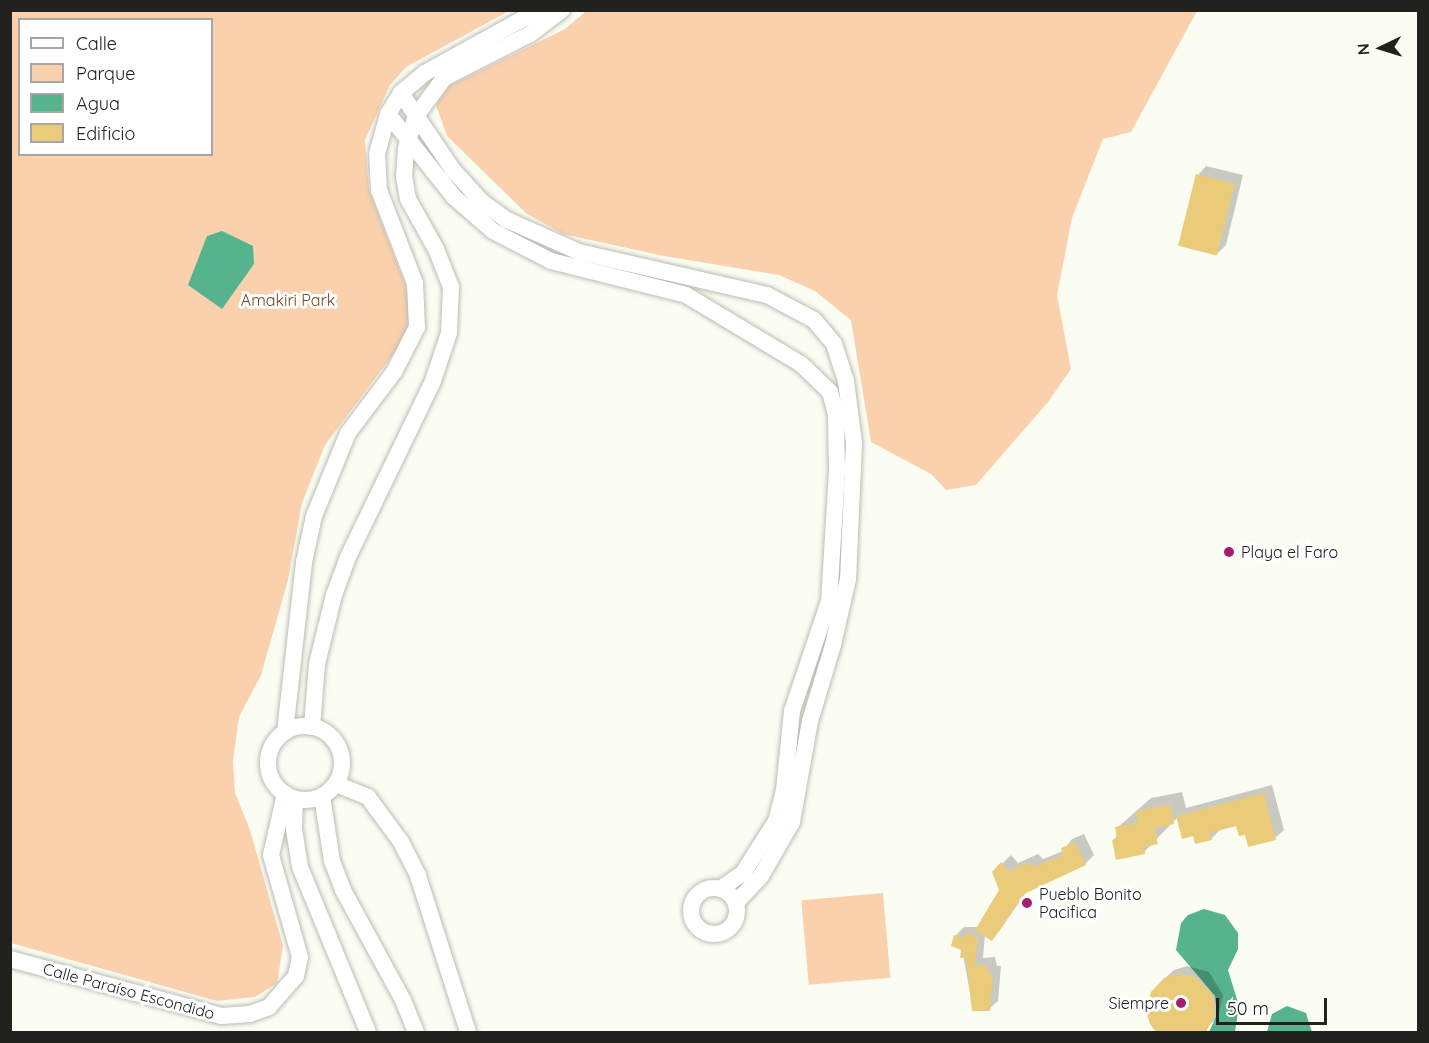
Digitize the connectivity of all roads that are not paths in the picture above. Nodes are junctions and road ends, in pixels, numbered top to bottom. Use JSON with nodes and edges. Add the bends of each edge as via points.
{"nodes":[{"id":1,"x":539,"y":10,"type":"edge"},
{"id":2,"x":562,"y":10,"type":"edge"},
{"id":3,"x":401,"y":93,"type":"junction"},
{"id":4,"x":388,"y":114,"type":"junction"},
{"id":5,"x":416,"y":116,"type":"junction"},
{"id":6,"x":410,"y":138,"type":"junction"},
{"id":7,"x":312,"y":727,"type":"junction"},
{"id":8,"x":285,"y":732,"type":"junction"},
{"id":9,"x":336,"y":784,"type":"junction"},
{"id":10,"x":290,"y":796,"type":"junction"},
{"id":11,"x":322,"y":796,"type":"junction"},
{"id":12,"x":720,"y":889,"type":"junction"},
{"id":13,"x":736,"y":903,"type":"junction"},
{"id":14,"x":10,"y":959,"type":"edge"},
{"id":15,"x":368,"y":1032,"type":"edge"},
{"id":16,"x":416,"y":1032,"type":"edge"},
{"id":17,"x":468,"y":1032,"type":"edge"}],
"edges":[{"from":1,"to":3,"type":"street","via":[[448,58]]},
{"from":2,"to":5,"type":"street","via":[[531,34],[444,78]]},
{"from":3,"to":4,"type":"street"},
{"from":3,"to":5,"type":"street"},
{"from":4,"to":6,"type":"street"},
{"from":4,"to":8,"type":"street","via":[[377,154],[379,190],[415,283],[417,327],[394,372],[348,433],[314,516],[304,562]]},
{"from":5,"to":6,"type":"street"},
{"from":5,"to":13,"type":"street","via":[[435,146],[482,202],[528,232],[579,252],[767,295],[814,320],[834,344],[846,381],[854,443],[853,522],[844,602],[810,721],[792,822],[761,876]]},
{"from":6,"to":7,"type":"street","via":[[404,163],[406,189],[446,272],[452,304],[449,333],[433,381],[364,521],[337,586],[321,641]]},
{"from":6,"to":12,"type":"street","via":[[454,197],[493,231],[551,261],[686,295],[801,364],[830,392],[836,415],[837,471],[829,601],[792,711],[784,790],[776,821],[743,873]]},
{"from":7,"to":8,"type":"street"},
{"from":7,"to":9,"type":"street","via":[[323,731],[339,749],[341,772]]},
{"from":8,"to":10,"type":"street","via":[[270,751],[268,763],[270,775]]},
{"from":9,"to":11,"type":"street"},
{"from":9,"to":17,"type":"street","via":[[368,797],[401,842],[418,876]]},
{"from":10,"to":11,"type":"street"},
{"from":10,"to":14,"type":"street","name":"Calle Paraíso Escondido","via":[[272,840],[272,855],[300,957],[296,976],[269,1007],[250,1014],[221,1016]]},
{"from":10,"to":15,"type":"street","via":[[300,867]]},
{"from":11,"to":16,"type":"street","via":[[332,861],[343,890],[403,1000]]},
{"from":12,"to":13,"type":"street"},
{"from":12,"to":13,"type":"street","via":[[706,889],[695,898],[691,912],[696,925],[708,933],[722,932],[736,918]]}]}
